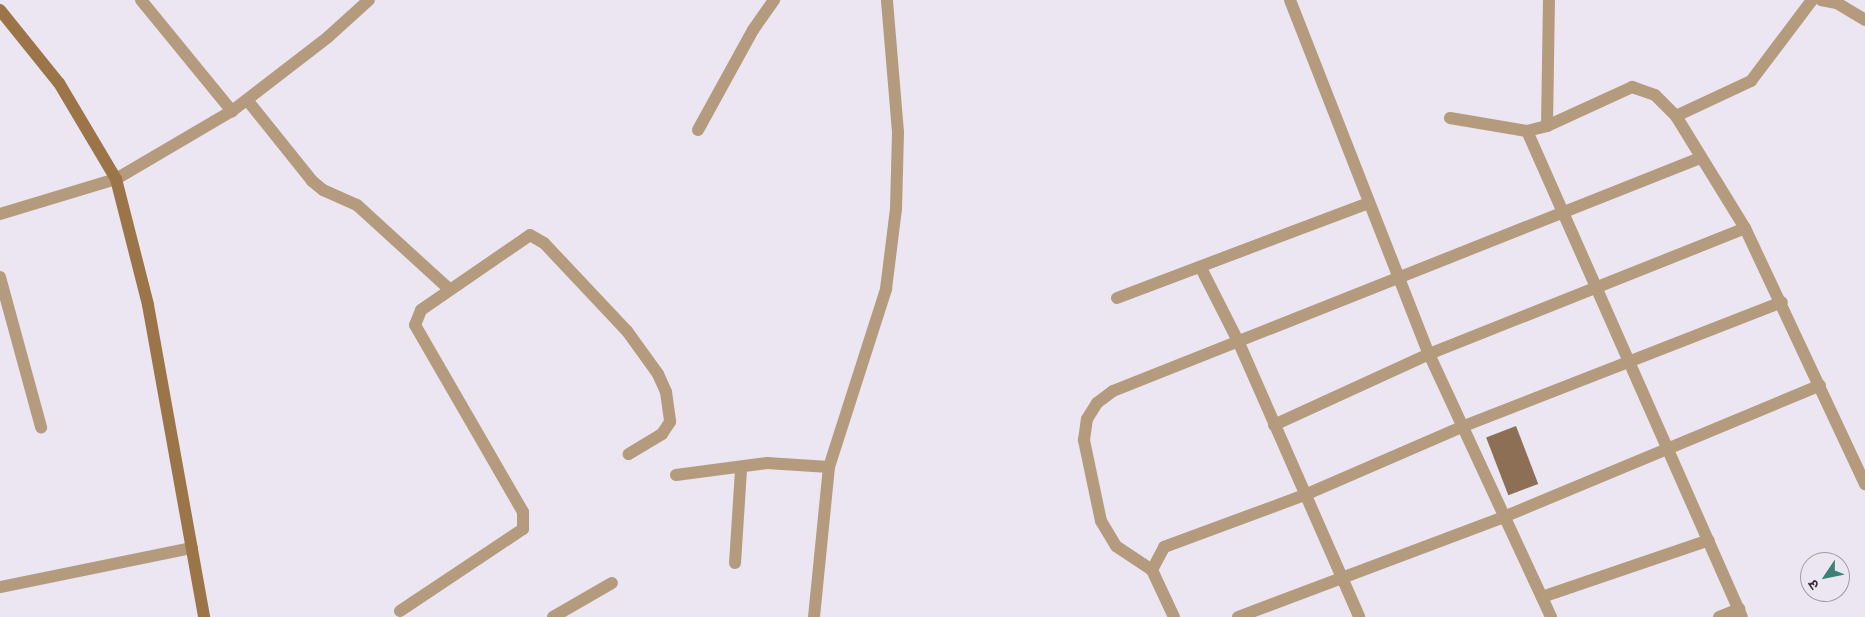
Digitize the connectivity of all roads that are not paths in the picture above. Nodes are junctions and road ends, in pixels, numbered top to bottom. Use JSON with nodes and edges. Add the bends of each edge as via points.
{"nodes":[{"id":1,"x":141,"y":0,"type":"edge"},
{"id":2,"x":369,"y":0,"type":"edge"},
{"id":3,"x":774,"y":0,"type":"edge"},
{"id":4,"x":887,"y":0,"type":"edge"},
{"id":5,"x":1290,"y":0,"type":"edge"},
{"id":6,"x":1549,"y":0,"type":"edge"},
{"id":7,"x":1812,"y":0,"type":"edge"},
{"id":8,"x":1821,"y":0,"type":"edge"},
{"id":9,"x":0,"y":10,"type":"edge"},
{"id":10,"x":1865,"y":20,"type":"edge"},
{"id":11,"x":248,"y":101,"type":"junction"},
{"id":12,"x":232,"y":111,"type":"junction"},
{"id":13,"x":1676,"y":116,"type":"junction"},
{"id":14,"x":1450,"y":118,"type":"dead end"},
{"id":15,"x":1547,"y":126,"type":"junction"},
{"id":16,"x":698,"y":130,"type":"dead end"},
{"id":17,"x":1527,"y":131,"type":"junction"},
{"id":18,"x":1700,"y":158,"type":"junction"},
{"id":19,"x":116,"y":178,"type":"junction"},
{"id":20,"x":1368,"y":203,"type":"junction"},
{"id":21,"x":0,"y":214,"type":"edge"},
{"id":22,"x":1562,"y":214,"type":"junction"},
{"id":23,"x":1745,"y":228,"type":"junction"},
{"id":24,"x":1201,"y":268,"type":"junction"},
{"id":25,"x":1398,"y":276,"type":"junction"},
{"id":26,"x":0,"y":277,"type":"edge"},
{"id":27,"x":449,"y":288,"type":"junction"},
{"id":28,"x":1596,"y":290,"type":"junction"},
{"id":29,"x":1117,"y":298,"type":"dead end"},
{"id":30,"x":1782,"y":302,"type":"junction"},
{"id":31,"x":1239,"y":343,"type":"junction"},
{"id":32,"x":1429,"y":354,"type":"junction"},
{"id":33,"x":1629,"y":362,"type":"junction"},
{"id":34,"x":1820,"y":385,"type":"junction"},
{"id":35,"x":1274,"y":425,"type":"junction"},
{"id":36,"x":1464,"y":426,"type":"junction"},
{"id":37,"x":41,"y":427,"type":"dead end"},
{"id":38,"x":1668,"y":448,"type":"junction"},
{"id":39,"x":628,"y":454,"type":"dead end"},
{"id":40,"x":829,"y":467,"type":"junction"},
{"id":41,"x":741,"y":469,"type":"junction"},
{"id":42,"x":676,"y":474,"type":"dead end"},
{"id":43,"x":1865,"y":484,"type":"edge"},
{"id":44,"x":1307,"y":494,"type":"junction"},
{"id":45,"x":1506,"y":516,"type":"junction"},
{"id":46,"x":1709,"y":540,"type":"junction"},
{"id":47,"x":192,"y":548,"type":"junction"},
{"id":48,"x":735,"y":563,"type":"dead end"},
{"id":49,"x":1152,"y":570,"type":"junction"},
{"id":50,"x":1342,"y":577,"type":"junction"},
{"id":51,"x":612,"y":583,"type":"dead end"},
{"id":52,"x":0,"y":587,"type":"edge"},
{"id":53,"x":1542,"y":596,"type":"junction"},
{"id":54,"x":400,"y":611,"type":"dead end"},
{"id":55,"x":1741,"y":613,"type":"edge"},
{"id":56,"x":204,"y":617,"type":"edge"},
{"id":57,"x":553,"y":617,"type":"edge"},
{"id":58,"x":814,"y":617,"type":"edge"},
{"id":59,"x":1174,"y":617,"type":"edge"},
{"id":60,"x":1238,"y":617,"type":"edge"},
{"id":61,"x":1358,"y":617,"type":"edge"},
{"id":62,"x":1551,"y":617,"type":"edge"},
{"id":63,"x":1719,"y":617,"type":"edge"}],
"edges":[{"from":1,"to":12,"type":"street"},
{"from":2,"to":11,"type":"street"},
{"from":3,"to":16,"type":"street","via":[[753,30]]},
{"from":4,"to":40,"type":"street","via":[[898,132],[896,209],[886,288]]},
{"from":5,"to":20,"type":"street"},
{"from":6,"to":15,"type":"street"},
{"from":7,"to":13,"type":"street","via":[[1751,81]]},
{"from":8,"to":10,"type":"street","via":[[1838,3]]},
{"from":9,"to":19,"type":"main road","via":[[59,83]]},
{"from":11,"to":12,"type":"street"},
{"from":11,"to":27,"type":"street","via":[[312,181],[323,190],[357,205]]},
{"from":12,"to":19,"type":"street"},
{"from":13,"to":15,"type":"street","via":[[1655,95],[1632,87]]},
{"from":13,"to":18,"type":"street"},
{"from":14,"to":17,"type":"street"},
{"from":15,"to":17,"type":"street"},
{"from":17,"to":22,"type":"street"},
{"from":18,"to":22,"type":"street"},
{"from":18,"to":23,"type":"street"},
{"from":19,"to":21,"type":"street"},
{"from":19,"to":47,"type":"main road","via":[[148,305]]},
{"from":20,"to":24,"type":"street"},
{"from":20,"to":25,"type":"street"},
{"from":22,"to":25,"type":"street"},
{"from":22,"to":28,"type":"street"},
{"from":23,"to":28,"type":"street"},
{"from":23,"to":30,"type":"street"},
{"from":24,"to":29,"type":"street"},
{"from":24,"to":31,"type":"street"},
{"from":25,"to":31,"type":"street"},
{"from":25,"to":32,"type":"street"},
{"from":26,"to":37,"type":"street"},
{"from":27,"to":39,"type":"street","via":[[530,235],[544,243],[643,350],[666,392],[670,410],[667,429]]},
{"from":27,"to":54,"type":"street","via":[[421,310],[415,325],[418,335],[525,522],[517,534]]},
{"from":28,"to":32,"type":"street"},
{"from":28,"to":33,"type":"street"},
{"from":30,"to":33,"type":"street"},
{"from":30,"to":34,"type":"street"},
{"from":31,"to":35,"type":"street"},
{"from":31,"to":49,"type":"street","via":[[1113,391],[1097,403],[1087,419],[1084,440],[1101,521],[1116,546]]},
{"from":32,"to":35,"type":"street"},
{"from":32,"to":36,"type":"street"},
{"from":33,"to":36,"type":"street"},
{"from":33,"to":38,"type":"street"},
{"from":34,"to":38,"type":"street"},
{"from":34,"to":43,"type":"street"},
{"from":35,"to":44,"type":"street"},
{"from":36,"to":44,"type":"street"},
{"from":36,"to":45,"type":"street"},
{"from":38,"to":45,"type":"street"},
{"from":38,"to":46,"type":"street"},
{"from":40,"to":41,"type":"street","via":[[768,463]]},
{"from":40,"to":58,"type":"street"},
{"from":41,"to":42,"type":"street"},
{"from":41,"to":48,"type":"street"},
{"from":44,"to":49,"type":"street","via":[[1164,547]]},
{"from":44,"to":50,"type":"street"},
{"from":45,"to":50,"type":"street"},
{"from":45,"to":53,"type":"street"},
{"from":46,"to":53,"type":"street"},
{"from":46,"to":55,"type":"street"},
{"from":47,"to":52,"type":"street"},
{"from":47,"to":56,"type":"main road"},
{"from":49,"to":59,"type":"street"},
{"from":50,"to":60,"type":"street"},
{"from":50,"to":61,"type":"street"},
{"from":51,"to":57,"type":"street"},
{"from":53,"to":62,"type":"street"},
{"from":55,"to":63,"type":"street"}]}
